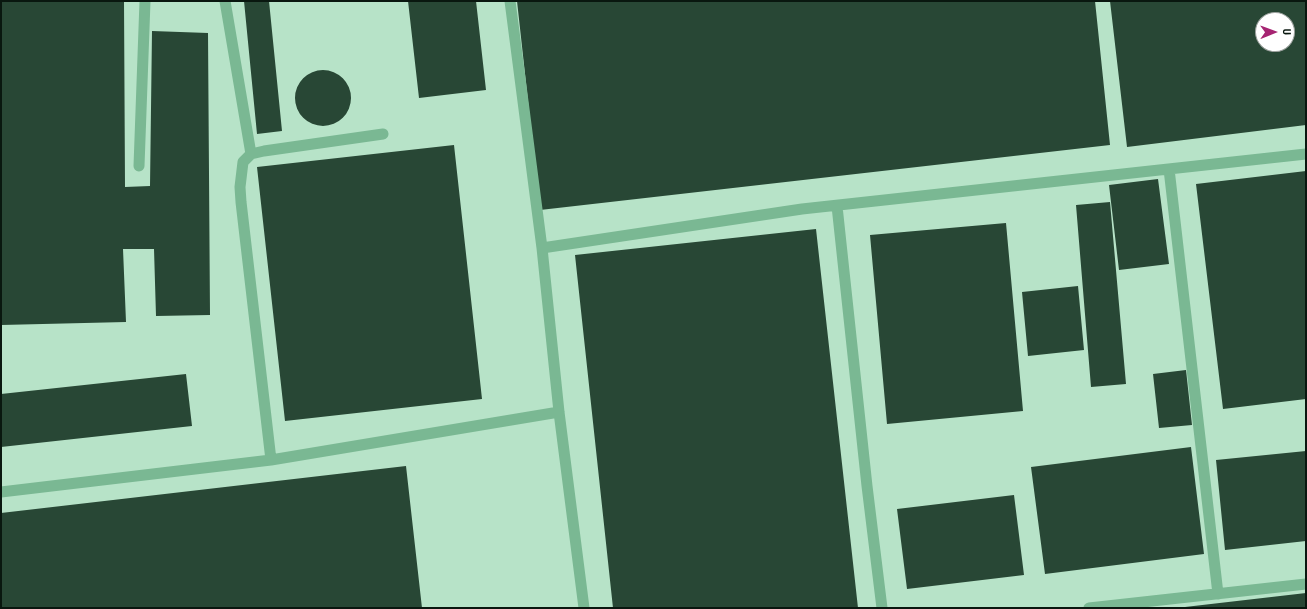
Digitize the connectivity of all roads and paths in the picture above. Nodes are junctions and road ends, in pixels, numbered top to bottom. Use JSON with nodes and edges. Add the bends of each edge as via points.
{"nodes":[{"id":1,"x":145,"y":1,"type":"edge"},
{"id":2,"x":225,"y":1,"type":"edge"},
{"id":3,"x":510,"y":1,"type":"edge"},
{"id":4,"x":383,"y":134,"type":"dead end"},
{"id":5,"x":251,"y":154,"type":"junction"},
{"id":6,"x":1306,"y":154,"type":"edge"},
{"id":7,"x":139,"y":166,"type":"dead end"},
{"id":8,"x":1169,"y":170,"type":"junction"},
{"id":9,"x":837,"y":206,"type":"junction"},
{"id":10,"x":542,"y":248,"type":"junction"},
{"id":11,"x":559,"y":412,"type":"junction"},
{"id":12,"x":271,"y":460,"type":"junction"},
{"id":13,"x":1,"y":492,"type":"edge"},
{"id":14,"x":1306,"y":584,"type":"edge"},
{"id":15,"x":1218,"y":594,"type":"junction"},
{"id":16,"x":584,"y":608,"type":"edge"},
{"id":17,"x":882,"y":608,"type":"edge"},
{"id":18,"x":1089,"y":608,"type":"edge"}],
"edges":[{"from":1,"to":7,"type":"lane"},
{"from":2,"to":5,"type":"lane"},
{"from":3,"to":10,"type":"lane"},
{"from":4,"to":5,"type":"lane"},
{"from":5,"to":12,"type":"lane","via":[[243,162],[240,187]]},
{"from":6,"to":8,"type":"lane"},
{"from":8,"to":9,"type":"lane"},
{"from":8,"to":15,"type":"lane"},
{"from":9,"to":10,"type":"lane","via":[[794,210]]},
{"from":9,"to":17,"type":"lane"},
{"from":10,"to":11,"type":"lane"},
{"from":11,"to":12,"type":"lane"},
{"from":11,"to":16,"type":"lane"},
{"from":12,"to":13,"type":"lane"},
{"from":14,"to":15,"type":"lane"},
{"from":15,"to":18,"type":"lane"}]}
